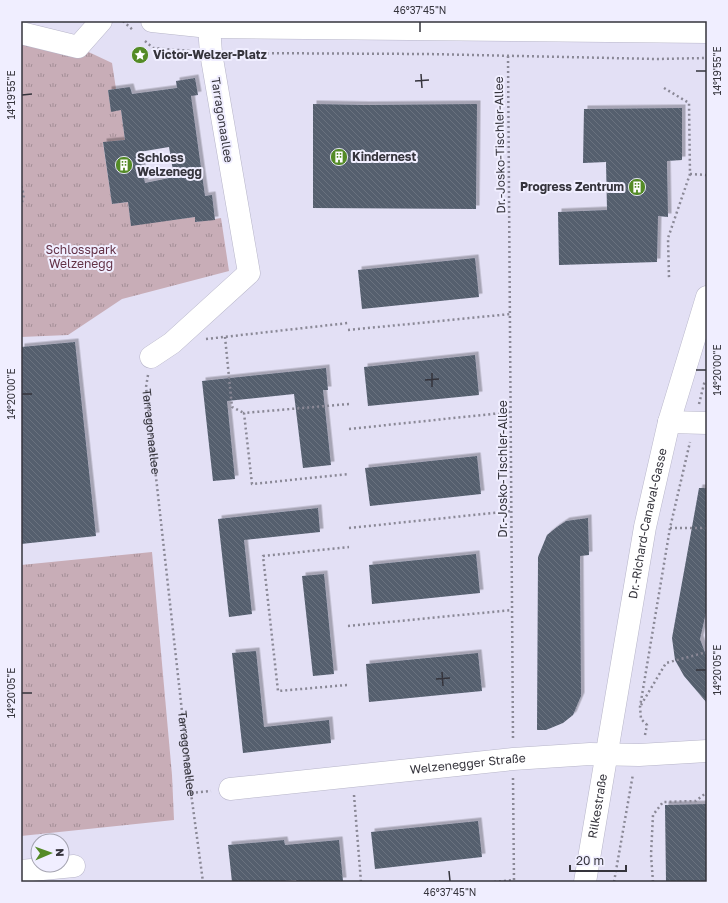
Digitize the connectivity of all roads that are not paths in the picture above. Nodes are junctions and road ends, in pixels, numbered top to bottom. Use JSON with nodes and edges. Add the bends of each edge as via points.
{"nodes":[{"id":1,"x":101,"y":21,"type":"edge"},
{"id":2,"x":209,"y":27,"type":"junction"},
{"id":3,"x":148,"y":30,"type":"edge"},
{"id":4,"x":707,"y":32,"type":"edge"},
{"id":5,"x":21,"y":34,"type":"edge"},
{"id":6,"x":707,"y":297,"type":"edge"},
{"id":7,"x":151,"y":357,"type":"road end"},
{"id":8,"x":669,"y":422,"type":"junction"},
{"id":9,"x":700,"y":423,"type":"edge"},
{"id":10,"x":707,"y":751,"type":"edge"},
{"id":11,"x":608,"y":754,"type":"junction"},
{"id":12,"x":230,"y":789,"type":"dead end"},
{"id":13,"x":74,"y":866,"type":"dead end"},
{"id":14,"x":21,"y":870,"type":"edge"},
{"id":15,"x":586,"y":882,"type":"edge"}],
"edges":[{"from":1,"to":5,"type":"street","via":[[78,47]]},
{"from":2,"to":3,"type":"street"},
{"from":2,"to":4,"type":"street"},
{"from":2,"to":7,"type":"street","name":"Tarragonaallee","via":[[249,273],[172,343]]},
{"from":6,"to":8,"type":"street","name":"Dr.-Richard-Canaval-Gasse"},
{"from":8,"to":9,"type":"street"},
{"from":8,"to":11,"type":"street","name":"Dr.-Richard-Canaval-Gasse","via":[[630,608]]},
{"from":10,"to":11,"type":"street","name":"Welzenegger Straße"},
{"from":11,"to":12,"type":"street","name":"Welzenegger Straße","via":[[513,759]]},
{"from":11,"to":15,"type":"street","name":"Rilkestraße"},
{"from":13,"to":14,"type":"street"}]}
